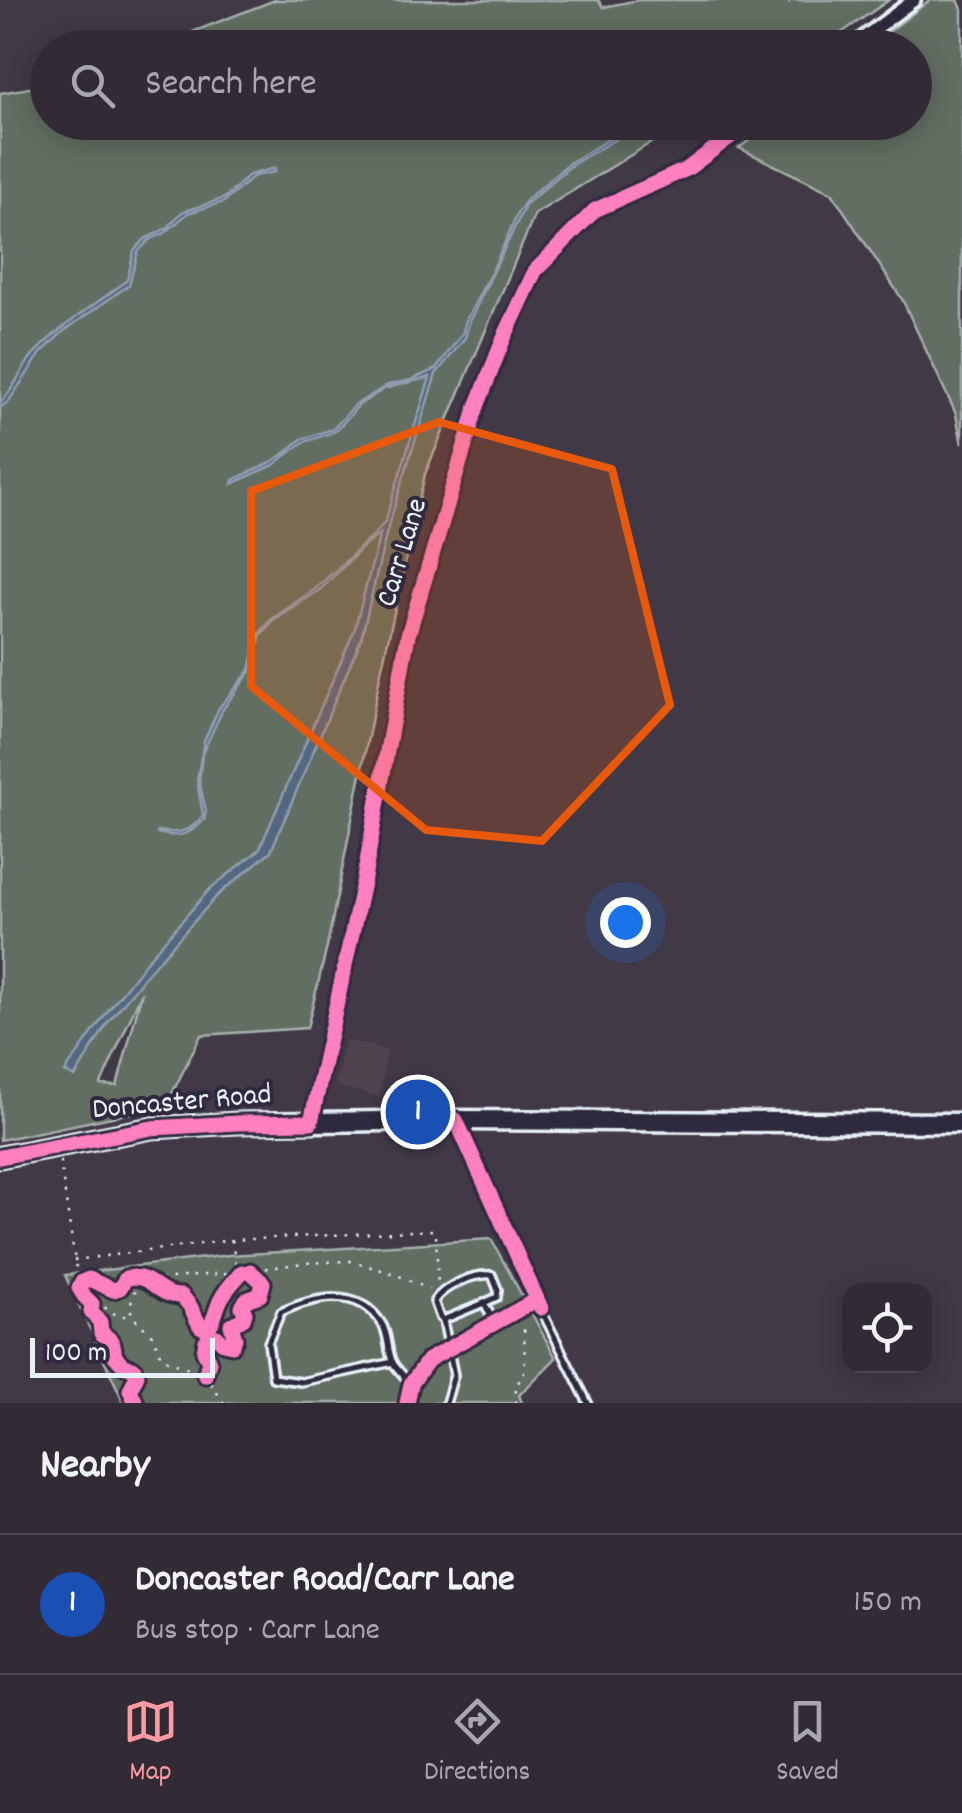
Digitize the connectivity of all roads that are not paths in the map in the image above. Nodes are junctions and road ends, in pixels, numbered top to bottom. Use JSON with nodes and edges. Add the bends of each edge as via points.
{"nodes":[{"id":1,"x":914,"y":0,"type":"edge"},
{"id":2,"x":874,"y":30,"type":"edge"},
{"id":3,"x":726,"y":140,"type":"edge"},
{"id":4,"x":456,"y":1120,"type":"junction"},
{"id":5,"x":312,"y":1122,"type":"junction"},
{"id":6,"x":962,"y":1123,"type":"edge"},
{"id":7,"x":0,"y":1157,"type":"edge"},
{"id":8,"x":536,"y":1300,"type":"junction"},
{"id":9,"x":484,"y":1303,"type":"junction"},
{"id":10,"x":443,"y":1320,"type":"junction"},
{"id":11,"x":494,"y":1322,"type":"junction"},
{"id":12,"x":450,"y":1346,"type":"junction"},
{"id":13,"x":393,"y":1362,"type":"junction"},
{"id":14,"x":411,"y":1384,"type":"junction"},
{"id":15,"x":407,"y":1403,"type":"edge"},
{"id":16,"x":446,"y":1403,"type":"edge"},
{"id":17,"x":588,"y":1403,"type":"edge"}],
"edges":[{"from":1,"to":2,"type":"street"},
{"from":3,"to":5,"type":"street","name":"Carr Lane","via":[[688,169],[595,210],[535,270],[503,340],[408,634]]},
{"from":4,"to":5,"type":"main road","name":"Doncaster Road"},
{"from":4,"to":6,"type":"main road","name":"Doncaster Road"},
{"from":4,"to":8,"type":"lane"},
{"from":5,"to":7,"type":"main road","name":"Doncaster Road","via":[[152,1128]]},
{"from":8,"to":11,"type":"street"},
{"from":8,"to":17,"type":"lane"},
{"from":9,"to":10,"type":"lane"},
{"from":9,"to":10,"type":"lane","via":[[496,1297],[492,1275],[439,1294],[434,1301]]},
{"from":9,"to":11,"type":"lane"},
{"from":10,"to":12,"type":"lane"},
{"from":11,"to":12,"type":"street"},
{"from":12,"to":14,"type":"street","via":[[428,1360]]},
{"from":12,"to":16,"type":"lane","via":[[454,1375]]},
{"from":13,"to":13,"type":"lane","via":[[384,1325],[365,1305],[340,1296],[281,1312],[268,1343],[273,1378],[302,1382]]},
{"from":13,"to":14,"type":"lane"},
{"from":14,"to":15,"type":"street"}]}
